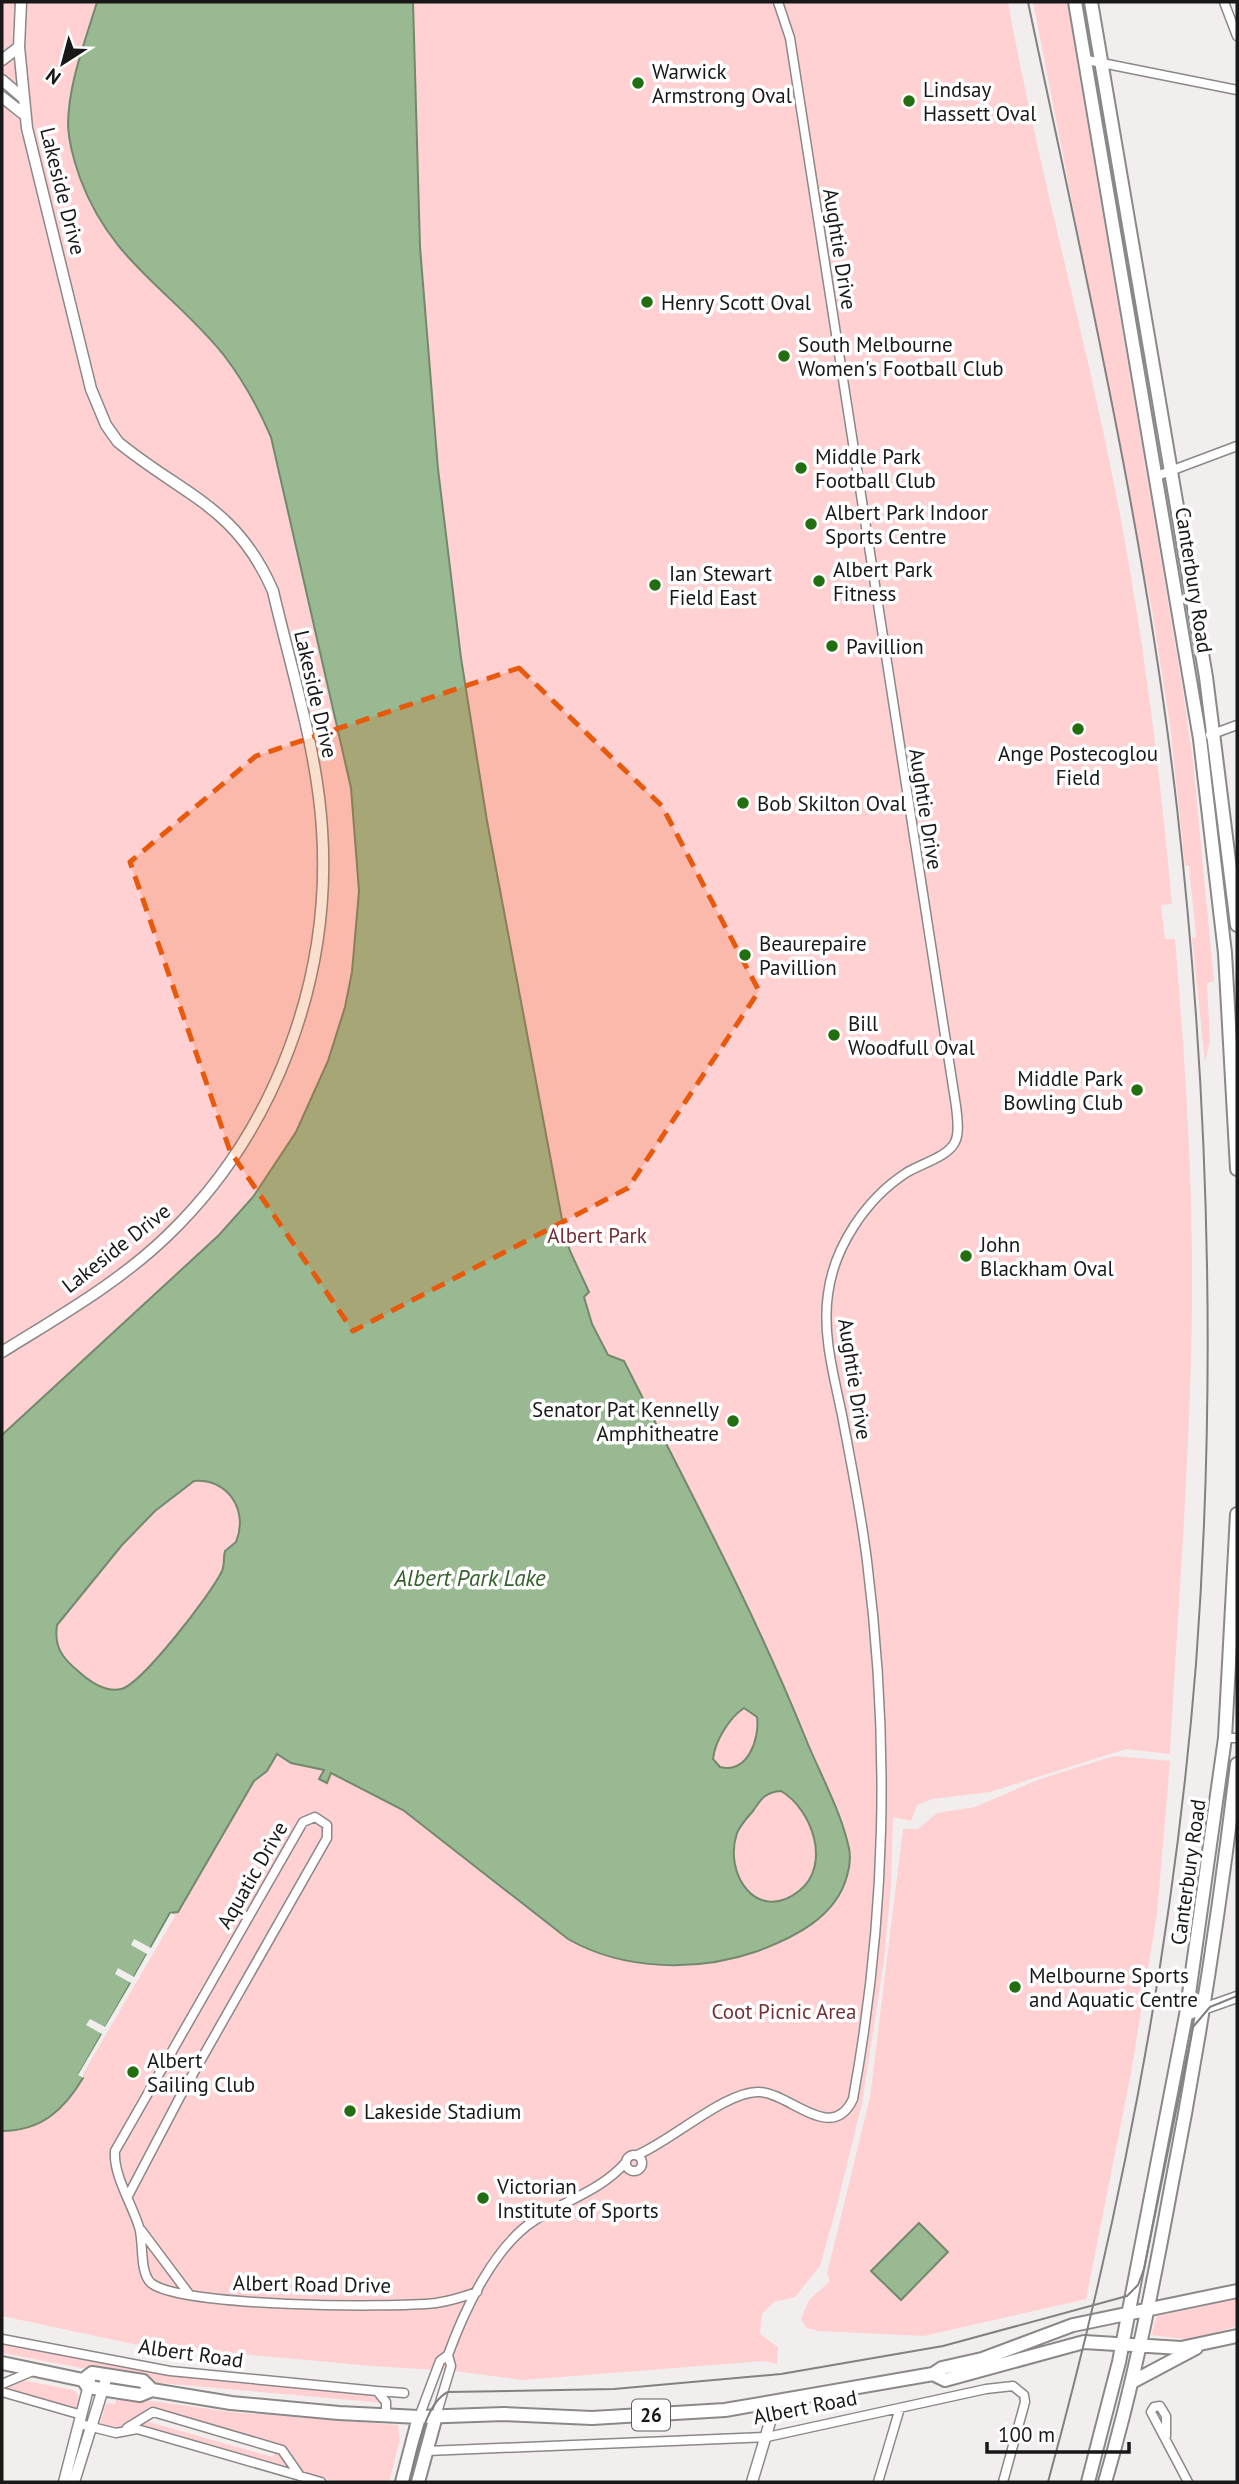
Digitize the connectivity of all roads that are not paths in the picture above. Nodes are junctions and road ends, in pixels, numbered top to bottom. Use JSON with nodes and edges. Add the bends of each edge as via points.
{"nodes":[{"id":1,"x":21,"y":2,"type":"edge"},
{"id":2,"x":778,"y":2,"type":"edge"},
{"id":3,"x":1075,"y":2,"type":"edge"},
{"id":4,"x":1091,"y":2,"type":"edge"},
{"id":5,"x":1224,"y":2,"type":"edge"},
{"id":6,"x":1237,"y":36,"type":"edge"},
{"id":7,"x":19,"y":47,"type":"junction"},
{"id":8,"x":2,"y":60,"type":"edge"},
{"id":9,"x":1087,"y":60,"type":"junction"},
{"id":10,"x":1102,"y":61,"type":"junction"},
{"id":11,"x":2,"y":80,"type":"edge"},
{"id":12,"x":1237,"y":90,"type":"edge"},
{"id":13,"x":2,"y":97,"type":"edge"},
{"id":14,"x":23,"y":97,"type":"junction"},
{"id":15,"x":26,"y":116,"type":"junction"},
{"id":16,"x":1237,"y":446,"type":"edge"},
{"id":17,"x":1171,"y":471,"type":"junction"},
{"id":18,"x":1157,"y":476,"type":"junction"},
{"id":19,"x":1237,"y":726,"type":"edge"},
{"id":20,"x":1214,"y":734,"type":"junction"},
{"id":21,"x":1200,"y":739,"type":"junction"},
{"id":22,"x":1237,"y":925,"type":"edge"},
{"id":23,"x":1237,"y":1169,"type":"edge"},
{"id":24,"x":2,"y":1352,"type":"edge"},
{"id":25,"x":1237,"y":1514,"type":"edge"},
{"id":26,"x":1231,"y":1738,"type":"edge"},
{"id":27,"x":1237,"y":1764,"type":"edge"},
{"id":28,"x":1237,"y":1997,"type":"edge"},
{"id":29,"x":1203,"y":2010,"type":"junction"},
{"id":30,"x":1186,"y":2015,"type":"junction"},
{"id":31,"x":657,"y":2146,"type":"junction"},
{"id":32,"x":637,"y":2155,"type":"junction"},
{"id":33,"x":626,"y":2162,"type":"junction"},
{"id":34,"x":637,"y":2168,"type":"junction"},
{"id":35,"x":612,"y":2176,"type":"junction"},
{"id":36,"x":128,"y":2196,"type":"junction"},
{"id":37,"x":140,"y":2228,"type":"junction"},
{"id":38,"x":148,"y":2280,"type":"joint"},
{"id":39,"x":1237,"y":2291,"type":"edge"},
{"id":40,"x":477,"y":2292,"type":"junction"},
{"id":41,"x":189,"y":2294,"type":"junction"},
{"id":42,"x":1149,"y":2310,"type":"junction"},
{"id":43,"x":1127,"y":2314,"type":"junction"},
{"id":44,"x":1237,"y":2336,"type":"edge"},
{"id":45,"x":2,"y":2339,"type":"edge"},
{"id":46,"x":1122,"y":2343,"type":"junction"},
{"id":47,"x":1141,"y":2344,"type":"junction"},
{"id":48,"x":1200,"y":2346,"type":"junction"},
{"id":49,"x":448,"y":2356,"type":"junction"},
{"id":50,"x":2,"y":2363,"type":"edge"},
{"id":51,"x":36,"y":2370,"type":"junction"},
{"id":52,"x":933,"y":2374,"type":"junction"},
{"id":53,"x":88,"y":2380,"type":"junction"},
{"id":54,"x":1132,"y":2382,"type":"junction"},
{"id":55,"x":105,"y":2383,"type":"junction"},
{"id":56,"x":2,"y":2384,"type":"edge"},
{"id":57,"x":377,"y":2391,"type":"junction"},
{"id":58,"x":2,"y":2392,"type":"edge"},
{"id":59,"x":404,"y":2393,"type":"dead end"},
{"id":60,"x":776,"y":2402,"type":"junction"},
{"id":61,"x":900,"y":2408,"type":"junction"},
{"id":62,"x":386,"y":2416,"type":"junction"},
{"id":63,"x":436,"y":2416,"type":"junction"},
{"id":64,"x":419,"y":2417,"type":"junction"},
{"id":65,"x":81,"y":2419,"type":"junction"},
{"id":66,"x":92,"y":2427,"type":"junction"},
{"id":67,"x":125,"y":2430,"type":"junction"},
{"id":68,"x":1166,"y":2436,"type":"dead end"},
{"id":69,"x":767,"y":2437,"type":"junction"},
{"id":70,"x":427,"y":2451,"type":"junction"},
{"id":71,"x":300,"y":2476,"type":"junction"},
{"id":72,"x":64,"y":2482,"type":"edge"},
{"id":73,"x":74,"y":2482,"type":"edge"},
{"id":74,"x":321,"y":2482,"type":"edge"},
{"id":75,"x":402,"y":2482,"type":"edge"},
{"id":76,"x":418,"y":2482,"type":"edge"},
{"id":77,"x":752,"y":2482,"type":"edge"},
{"id":78,"x":878,"y":2482,"type":"edge"},
{"id":79,"x":1003,"y":2482,"type":"edge"},
{"id":80,"x":1088,"y":2482,"type":"edge"},
{"id":81,"x":1105,"y":2482,"type":"edge"},
{"id":82,"x":1188,"y":2482,"type":"edge"}],
"edges":[{"from":1,"to":7,"type":"street","name":"Lakeside Drive"},
{"from":2,"to":31,"type":"street","name":"Aughtie Drive","via":[[790,38],[957,1135],[950,1148],[898,1179],[864,1213],[837,1259],[828,1294],[830,1353],[867,1560],[877,1648],[883,1786],[877,1915],[853,2099],[845,2112],[828,2119],[773,2095],[746,2093]]},
{"from":3,"to":9,"type":"main road","name":"Canterbury Road"},
{"from":4,"to":10,"type":"main road","name":"Canterbury Road"},
{"from":5,"to":6,"type":"street"},
{"from":7,"to":8,"type":"street"},
{"from":7,"to":14,"type":"street","name":"Lakeside Drive"},
{"from":9,"to":10,"type":"street"},
{"from":9,"to":18,"type":"main road","name":"Canterbury Road"},
{"from":10,"to":12,"type":"street"},
{"from":10,"to":17,"type":"main road","name":"Canterbury Road"},
{"from":11,"to":14,"type":"street"},
{"from":13,"to":15,"type":"street"},
{"from":14,"to":15,"type":"street","name":"Lakeside Drive"},
{"from":15,"to":24,"type":"street","name":"Lakeside Drive","via":[[91,389],[106,425],[130,452],[208,505],[241,534],[273,591],[314,774],[323,861],[316,953],[304,1006],[274,1085],[232,1158],[164,1239],[98,1291]]},
{"from":16,"to":17,"type":"street"},
{"from":17,"to":18,"type":"street"},
{"from":17,"to":20,"type":"main road","name":"Canterbury Road"},
{"from":18,"to":21,"type":"main road","name":"Canterbury Road"},
{"from":19,"to":20,"type":"street"},
{"from":20,"to":21,"type":"street"},
{"from":20,"to":22,"type":"main road","name":"Canterbury Road"},
{"from":21,"to":23,"type":"main road","name":"Canterbury Road","via":[[1225,953]]},
{"from":25,"to":26,"type":"main road","name":"Canterbury Road"},
{"from":26,"to":30,"type":"main road","name":"Canterbury Road"},
{"from":27,"to":29,"type":"main road","name":"Canterbury Road"},
{"from":28,"to":29,"type":"street"},
{"from":29,"to":30,"type":"street"},
{"from":29,"to":42,"type":"main road","name":"Canterbury Road"},
{"from":30,"to":43,"type":"main road","name":"Canterbury Road"},
{"from":31,"to":32,"type":"street","name":"Aughtie Drive"},
{"from":31,"to":34,"type":"street","name":"Aughtie Drive"},
{"from":32,"to":33,"type":"street","name":"Aughtie Drive"},
{"from":32,"to":34,"type":"street"},
{"from":33,"to":34,"type":"street","via":[[628,2168]]},
{"from":33,"to":35,"type":"street"},
{"from":34,"to":35,"type":"street"},
{"from":35,"to":40,"type":"street","via":[[520,2231]]},
{"from":36,"to":36,"type":"street","name":"Aquatic Drive","via":[[115,2151],[303,1822],[318,1818],[327,1825],[327,1838]]},
{"from":36,"to":37,"type":"street","name":"Aquatic Drive"},
{"from":37,"to":38,"type":"street","name":"Aquatic Drive"},
{"from":37,"to":41,"type":"street","name":"Aquatic Drive"},
{"from":38,"to":41,"type":"street","name":"Albert Road Drive"},
{"from":39,"to":42,"type":"main road","number":"26"},
{"from":40,"to":41,"type":"street","name":"Albert Road Drive","via":[[431,2303],[246,2302]]},
{"from":40,"to":49,"type":"street"},
{"from":42,"to":43,"type":"main road","name":"Albert Road","number":"26"},
{"from":42,"to":47,"type":"main road","name":"Canterbury Road"},
{"from":43,"to":46,"type":"main road","name":"Canterbury Road"},
{"from":43,"to":52,"type":"main road","name":"Albert Road","number":"26","via":[[1065,2328]]},
{"from":44,"to":48,"type":"main road","number":"26"},
{"from":45,"to":57,"type":"street","name":"Albert Road","via":[[170,2371]]},
{"from":46,"to":47,"type":"main road","name":"Albert Road","number":"26"},
{"from":46,"to":52,"type":"main road","name":"Albert Road","number":"26","via":[[1084,2342],[945,2379]]},
{"from":46,"to":80,"type":"main road","name":"Canterbury Road"},
{"from":47,"to":48,"type":"main road","number":"26"},
{"from":47,"to":54,"type":"main road","name":"Canterbury Road"},
{"from":48,"to":54,"type":"main road"},
{"from":49,"to":63,"type":"street","via":[[451,2366]]},
{"from":49,"to":64,"type":"street","via":[[440,2361]]},
{"from":50,"to":51,"type":"main road","name":"Albert Road","number":"26"},
{"from":51,"to":53,"type":"main road","name":"Albert Road","number":"26"},
{"from":51,"to":56,"type":"street"},
{"from":52,"to":60,"type":"main road","name":"Albert Road","number":"26"},
{"from":53,"to":55,"type":"main road","name":"Albert Road","number":"26"},
{"from":53,"to":65,"type":"street"},
{"from":54,"to":81,"type":"main road","name":"Canterbury Road"},
{"from":55,"to":62,"type":"main road","name":"Albert Road","number":"26","via":[[143,2381],[152,2390],[273,2408]]},
{"from":55,"to":66,"type":"street"},
{"from":57,"to":59,"type":"street","name":"Albert Road"},
{"from":57,"to":62,"type":"street","via":[[386,2402]]},
{"from":58,"to":65,"type":"street"},
{"from":60,"to":63,"type":"main road","name":"Albert Road","number":"26","via":[[717,2411],[592,2418]]},
{"from":60,"to":69,"type":"street"},
{"from":61,"to":69,"type":"street","name":"Albert Road"},
{"from":61,"to":78,"type":"street"},
{"from":61,"to":79,"type":"street","name":"Albert Road","via":[[1013,2386],[1025,2402]]},
{"from":62,"to":64,"type":"main road","name":"Albert Road","number":"26"},
{"from":63,"to":64,"type":"main road","name":"Albert Road","number":"26"},
{"from":63,"to":70,"type":"main road"},
{"from":64,"to":75,"type":"main road"},
{"from":65,"to":66,"type":"street"},
{"from":65,"to":72,"type":"street"},
{"from":66,"to":67,"type":"street","via":[[116,2433]]},
{"from":66,"to":73,"type":"street"},
{"from":67,"to":71,"type":"street","via":[[137,2429]]},
{"from":67,"to":71,"type":"street","via":[[153,2412],[282,2450]]},
{"from":68,"to":82,"type":"street"},
{"from":69,"to":70,"type":"street","name":"Albert Road"},
{"from":69,"to":77,"type":"street"},
{"from":70,"to":76,"type":"main road"},
{"from":71,"to":74,"type":"street"}]}
